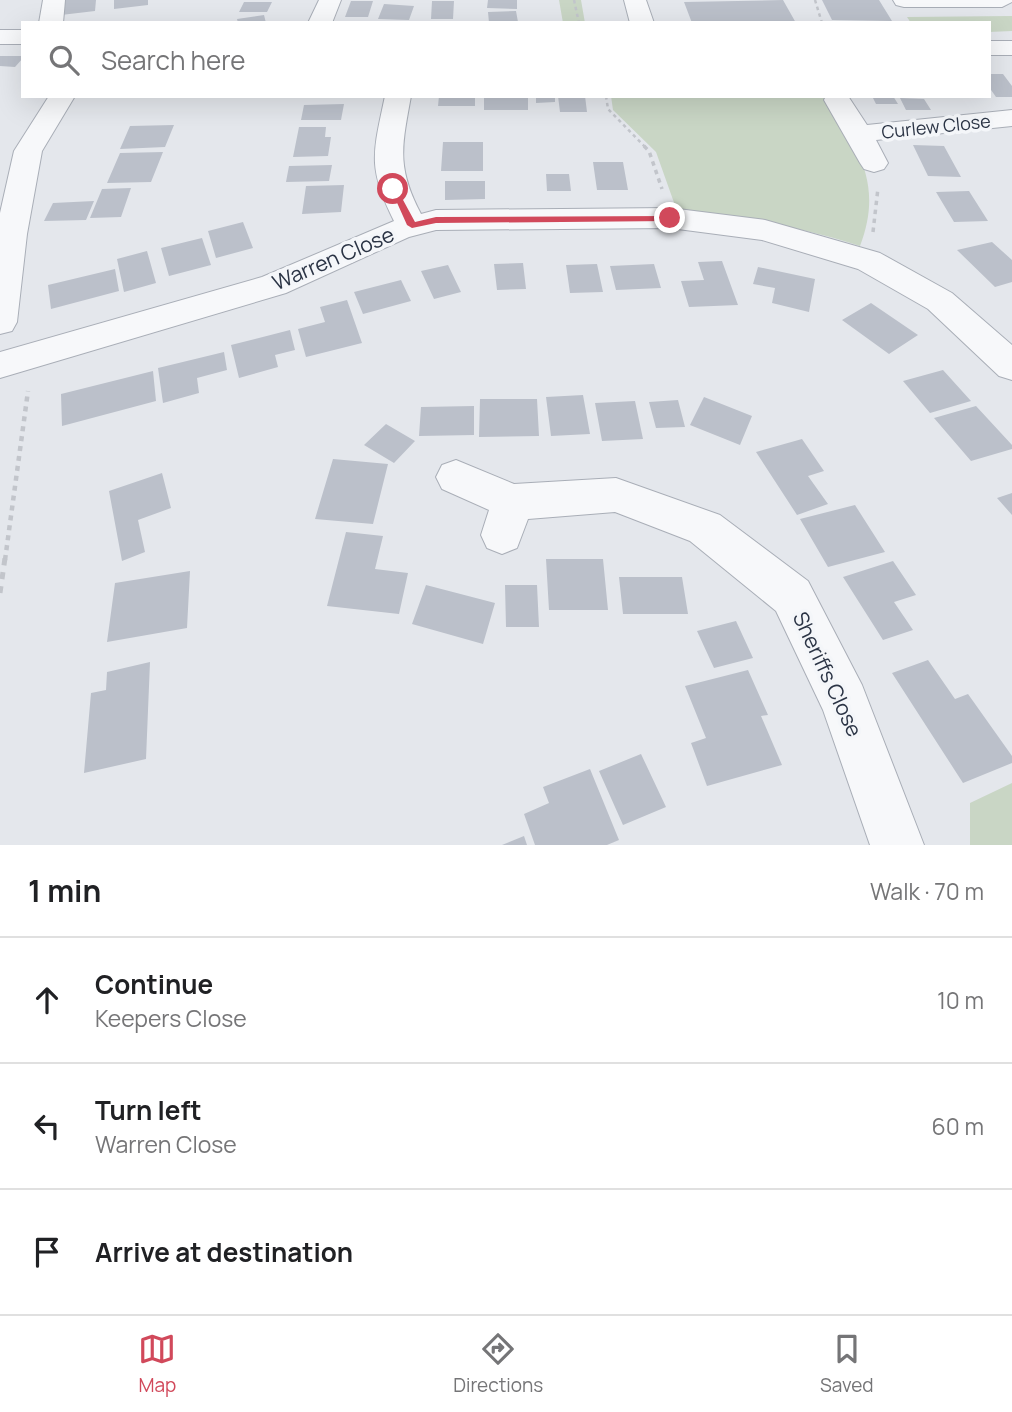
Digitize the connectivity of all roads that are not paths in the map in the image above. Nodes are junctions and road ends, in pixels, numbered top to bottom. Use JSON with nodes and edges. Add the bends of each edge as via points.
{"nodes":[{"id":1,"x":54,"y":0,"type":"edge"},
{"id":2,"x":330,"y":0,"type":"edge"},
{"id":3,"x":635,"y":0,"type":"edge"},
{"id":4,"x":904,"y":0,"type":"edge"},
{"id":5,"x":1002,"y":0,"type":"edge"},
{"id":6,"x":51,"y":21,"type":"edge"},
{"id":7,"x":321,"y":21,"type":"edge"},
{"id":8,"x":641,"y":21,"type":"edge"},
{"id":9,"x":0,"y":37,"type":"edge"},
{"id":10,"x":21,"y":37,"type":"edge"},
{"id":11,"x":991,"y":48,"type":"edge"},
{"id":12,"x":1012,"y":48,"type":"edge"},
{"id":13,"x":61,"y":98,"type":"edge"},
{"id":14,"x":398,"y":98,"type":"edge"},
{"id":15,"x":837,"y":100,"type":"dead end"},
{"id":16,"x":1012,"y":118,"type":"edge"},
{"id":17,"x":859,"y":134,"type":"junction"},
{"id":18,"x":874,"y":163,"type":"road end"},
{"id":19,"x":412,"y":225,"type":"junction"},
{"id":20,"x":0,"y":322,"type":"edge"},
{"id":21,"x":0,"y":365,"type":"edge"},
{"id":22,"x":1012,"y":366,"type":"edge"},
{"id":23,"x":456,"y":477,"type":"dead end"},
{"id":24,"x":897,"y":845,"type":"edge"}],
"edges":[{"from":1,"to":6,"type":"street"},
{"from":2,"to":7,"type":"street"},
{"from":3,"to":8,"type":"street"},
{"from":4,"to":5,"type":"street"},
{"from":9,"to":10,"type":"street"},
{"from":11,"to":12,"type":"street"},
{"from":13,"to":20,"type":"street","via":[[28,151]]},
{"from":14,"to":19,"type":"street","via":[[387,152],[393,189]]},
{"from":15,"to":17,"type":"street","name":"Curlew Close"},
{"from":16,"to":17,"type":"street","name":"Curlew Close"},
{"from":17,"to":18,"type":"street","name":"Curlew Close"},
{"from":19,"to":21,"type":"street","name":"Warren Close","via":[[274,285]]},
{"from":19,"to":22,"type":"street","name":"Warren Close","via":[[436,220],[670,218],[765,230],[869,261],[940,301]]},
{"from":23,"to":24,"type":"street","name":"Sheriffs Close","via":[[507,518],[616,495],[705,528],[792,596],[845,702]]}]}
